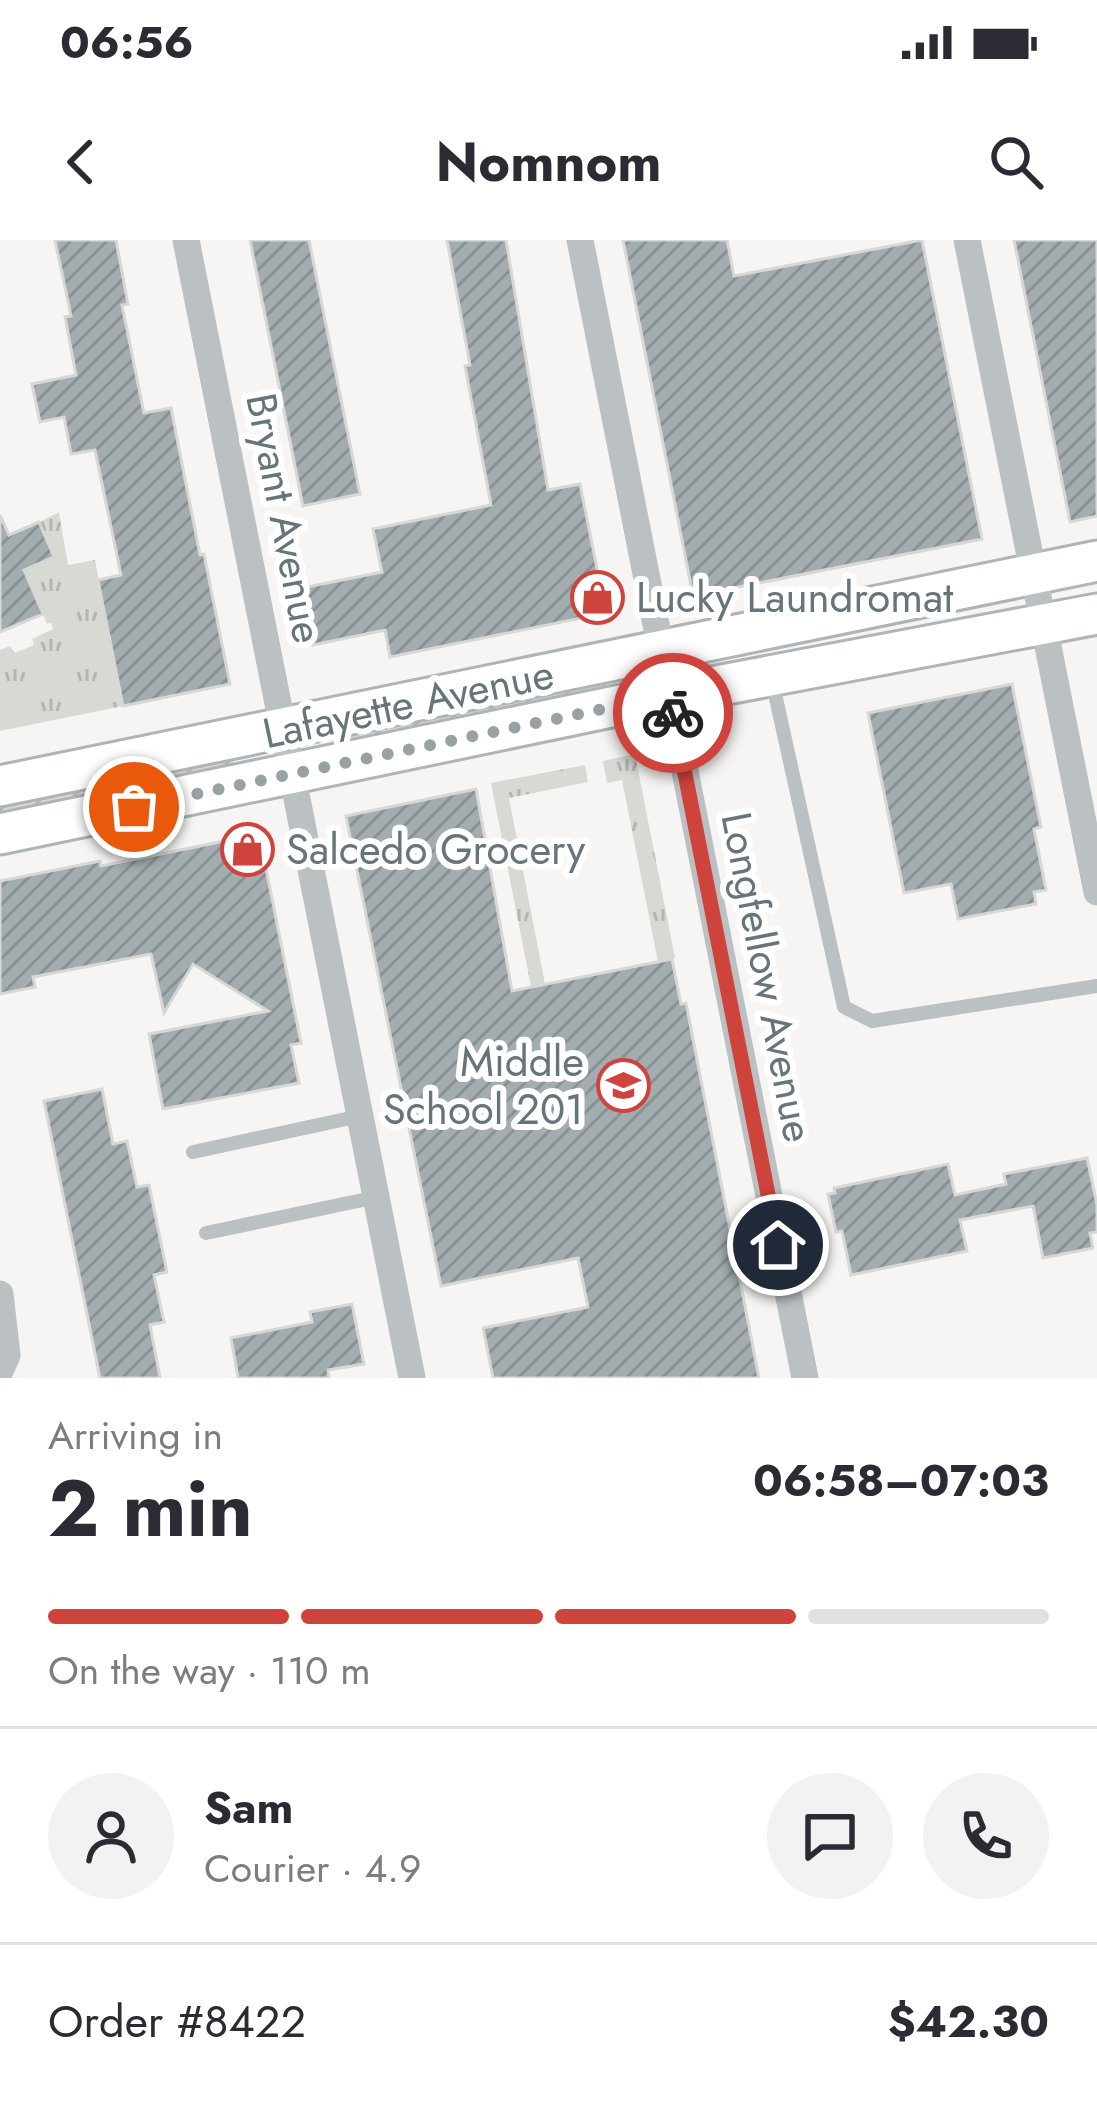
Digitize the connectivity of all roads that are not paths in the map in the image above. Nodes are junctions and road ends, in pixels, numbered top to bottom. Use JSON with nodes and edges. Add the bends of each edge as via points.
{"nodes":[{"id":1,"x":186,"y":240,"type":"edge"},
{"id":2,"x":580,"y":240,"type":"edge"},
{"id":3,"x":967,"y":240,"type":"edge"},
{"id":4,"x":1097,"y":561,"type":"edge"},
{"id":5,"x":1034,"y":573,"type":"junction"},
{"id":6,"x":1097,"y":614,"type":"edge"},
{"id":7,"x":1044,"y":624,"type":"junction"},
{"id":8,"x":661,"y":649,"type":"junction"},
{"id":9,"x":771,"y":675,"type":"junction"},
{"id":10,"x":670,"y":695,"type":"junction"},
{"id":11,"x":284,"y":730,"type":"junction"},
{"id":12,"x":292,"y":775,"type":"junction"},
{"id":13,"x":0,"y":786,"type":"edge"},
{"id":14,"x":0,"y":834,"type":"edge"},
{"id":15,"x":1097,"y":892,"type":"edge"},
{"id":16,"x":1097,"y":986,"type":"edge"},
{"id":17,"x":360,"y":1116,"type":"junction"},
{"id":18,"x":193,"y":1152,"type":"dead end"},
{"id":19,"x":376,"y":1197,"type":"junction"},
{"id":20,"x":206,"y":1233,"type":"dead end"},
{"id":21,"x":0,"y":1294,"type":"edge"},
{"id":22,"x":0,"y":1371,"type":"edge"},
{"id":23,"x":412,"y":1378,"type":"edge"},
{"id":24,"x":805,"y":1378,"type":"edge"}],
"edges":[{"from":1,"to":11,"type":"street","name":"Bryant Avenue"},
{"from":2,"to":8,"type":"street","name":"Longfellow Avenue"},
{"from":3,"to":5,"type":"street"},
{"from":4,"to":5,"type":"street","name":"Lafayette Avenue"},
{"from":5,"to":7,"type":"street"},
{"from":5,"to":8,"type":"street","name":"Lafayette Avenue"},
{"from":6,"to":7,"type":"street","name":"Lafayette Avenue"},
{"from":7,"to":9,"type":"street","name":"Lafayette Avenue"},
{"from":7,"to":15,"type":"street"},
{"from":8,"to":10,"type":"street","name":"Longfellow Avenue"},
{"from":8,"to":11,"type":"street","name":"Lafayette Avenue"},
{"from":9,"to":10,"type":"street","name":"Lafayette Avenue"},
{"from":9,"to":16,"type":"lane","via":[[844,1007],[872,1021]]},
{"from":10,"to":12,"type":"street","name":"Lafayette Avenue"},
{"from":10,"to":24,"type":"street","name":"Longfellow Avenue"},
{"from":11,"to":12,"type":"street","name":"Bryant Avenue"},
{"from":11,"to":13,"type":"street","name":"Lafayette Avenue"},
{"from":12,"to":14,"type":"street","name":"Lafayette Avenue"},
{"from":12,"to":17,"type":"street","name":"Bryant Avenue"},
{"from":17,"to":18,"type":"lane"},
{"from":17,"to":19,"type":"street","name":"Bryant Avenue"},
{"from":19,"to":20,"type":"lane"},
{"from":19,"to":23,"type":"street","name":"Bryant Avenue"},
{"from":21,"to":22,"type":"street","via":[[7,1355]]}]}
